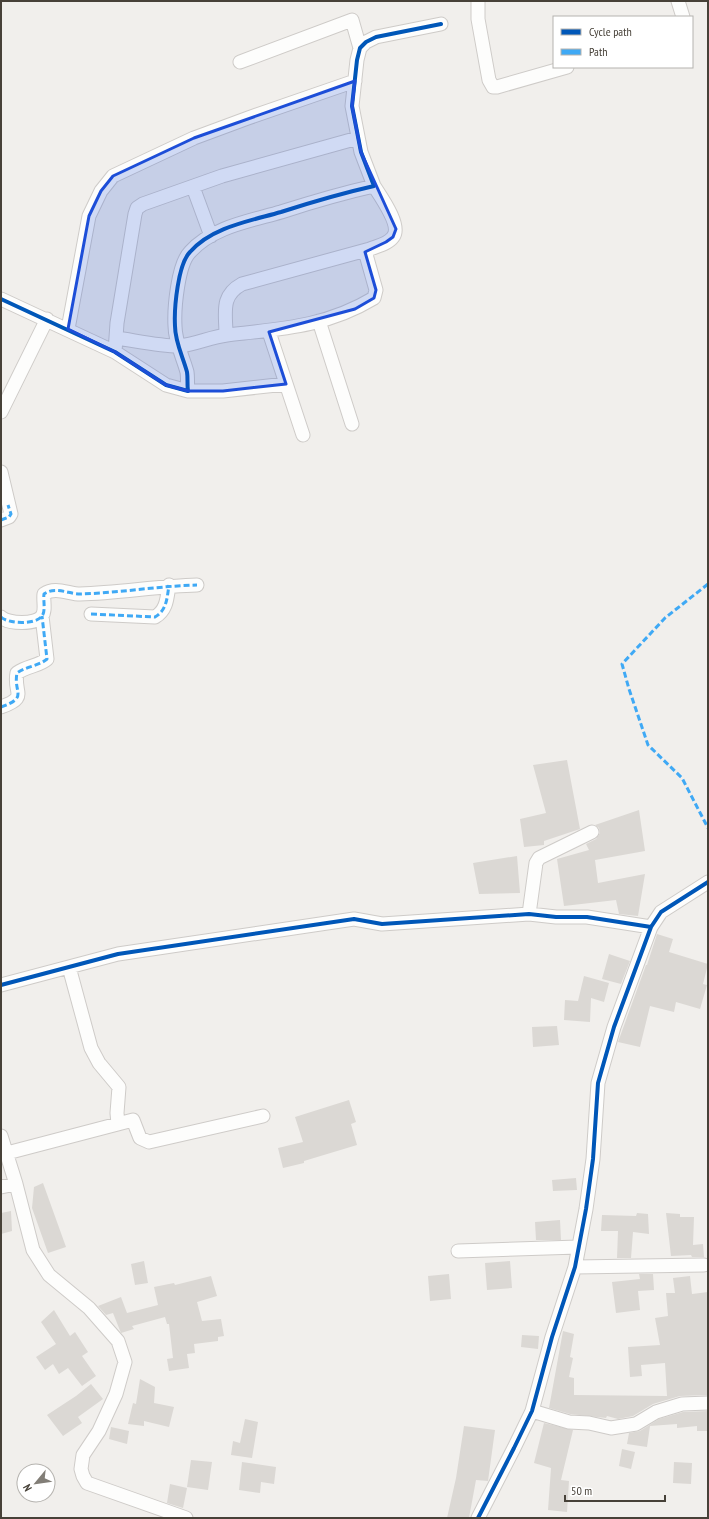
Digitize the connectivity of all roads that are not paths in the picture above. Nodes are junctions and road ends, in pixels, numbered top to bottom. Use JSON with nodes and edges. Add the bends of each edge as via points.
{"nodes":[{"id":1,"x":478,"y":1,"type":"edge"},
{"id":2,"x":678,"y":1,"type":"edge"},
{"id":3,"x":683,"y":16,"type":"edge"},
{"id":4,"x":441,"y":24,"type":"dead end"},
{"id":5,"x":360,"y":48,"type":"junction"},
{"id":6,"x":240,"y":62,"type":"dead end"},
{"id":7,"x":564,"y":68,"type":"edge"},
{"id":8,"x":355,"y":81,"type":"junction"},
{"id":9,"x":358,"y":138,"type":"junction"},
{"id":10,"x":374,"y":186,"type":"junction"},
{"id":11,"x":193,"y":187,"type":"junction"},
{"id":12,"x":211,"y":236,"type":"junction"},
{"id":13,"x":365,"y":251,"type":"junction"},
{"id":14,"x":1,"y":298,"type":"edge"},
{"id":15,"x":47,"y":319,"type":"junction"},
{"id":16,"x":319,"y":321,"type":"junction"},
{"id":17,"x":68,"y":329,"type":"junction"},
{"id":18,"x":269,"y":332,"type":"junction"},
{"id":19,"x":226,"y":335,"type":"junction"},
{"id":20,"x":116,"y":338,"type":"junction"},
{"id":21,"x":178,"y":346,"type":"junction"},
{"id":22,"x":115,"y":352,"type":"junction"},
{"id":23,"x":286,"y":384,"type":"junction"},
{"id":24,"x":188,"y":391,"type":"junction"},
{"id":25,"x":1,"y":412,"type":"edge"},
{"id":26,"x":352,"y":424,"type":"dead end"},
{"id":27,"x":303,"y":435,"type":"dead end"},
{"id":28,"x":1,"y":472,"type":"edge"},
{"id":29,"x":1,"y":520,"type":"edge"},
{"id":30,"x":169,"y":585,"type":"junction"},
{"id":31,"x":197,"y":585,"type":"dead end"},
{"id":32,"x":91,"y":614,"type":"dead end"},
{"id":33,"x":42,"y":616,"type":"junction"},
{"id":34,"x":1,"y":617,"type":"edge"},
{"id":35,"x":1,"y":706,"type":"edge"},
{"id":36,"x":592,"y":832,"type":"dead end"},
{"id":37,"x":708,"y":882,"type":"edge"},
{"id":38,"x":529,"y":914,"type":"junction"},
{"id":39,"x":651,"y":926,"type":"junction"},
{"id":40,"x":69,"y":967,"type":"junction"},
{"id":41,"x":1,"y":986,"type":"edge"},
{"id":42,"x":263,"y":1116,"type":"dead end"},
{"id":43,"x":118,"y":1124,"type":"junction"},
{"id":44,"x":1,"y":1136,"type":"edge"},
{"id":45,"x":7,"y":1153,"type":"junction"},
{"id":46,"x":16,"y":1184,"type":"junction"},
{"id":47,"x":1,"y":1187,"type":"edge"},
{"id":48,"x":578,"y":1247,"type":"junction"},
{"id":49,"x":458,"y":1251,"type":"dead end"},
{"id":50,"x":704,"y":1265,"type":"dead end"},
{"id":51,"x":575,"y":1266,"type":"junction"},
{"id":52,"x":708,"y":1403,"type":"edge"},
{"id":53,"x":532,"y":1410,"type":"junction"},
{"id":54,"x":186,"y":1518,"type":"edge"},
{"id":55,"x":478,"y":1518,"type":"edge"}],
"edges":[{"from":1,"to":7,"type":"street","via":[[478,19],[488,80],[493,87]]},
{"from":2,"to":3,"type":"street"},
{"from":4,"to":5,"type":"street","via":[[376,37]]},
{"from":5,"to":6,"type":"street","via":[[352,20]]},
{"from":5,"to":8,"type":"street"},
{"from":8,"to":9,"type":"street","via":[[352,106]]},
{"from":8,"to":17,"type":"street","via":[[194,138],[113,176],[100,191],[89,216]]},
{"from":9,"to":10,"type":"street"},
{"from":9,"to":11,"type":"street","via":[[222,176]]},
{"from":10,"to":12,"type":"street","via":[[344,192],[229,227]]},
{"from":10,"to":13,"type":"street","via":[[396,228],[393,237]]},
{"from":11,"to":12,"type":"street"},
{"from":11,"to":20,"type":"street","via":[[137,208]]},
{"from":12,"to":21,"type":"street","via":[[189,252],[183,264],[174,325]]},
{"from":13,"to":16,"type":"street","via":[[376,290],[374,298],[355,309]]},
{"from":13,"to":19,"type":"street","via":[[242,284],[232,289],[227,296]]},
{"from":14,"to":15,"type":"street"},
{"from":15,"to":17,"type":"street"},
{"from":15,"to":25,"type":"street"},
{"from":16,"to":18,"type":"street"},
{"from":16,"to":26,"type":"street"},
{"from":17,"to":22,"type":"street"},
{"from":18,"to":19,"type":"street"},
{"from":18,"to":23,"type":"street"},
{"from":19,"to":21,"type":"street"},
{"from":20,"to":21,"type":"street"},
{"from":20,"to":22,"type":"street"},
{"from":21,"to":24,"type":"street","via":[[187,374]]},
{"from":22,"to":24,"type":"street","via":[[166,385]]},
{"from":23,"to":24,"type":"street","via":[[223,391]]},
{"from":23,"to":27,"type":"street"},
{"from":28,"to":29,"type":"street","via":[[11,514]]},
{"from":30,"to":31,"type":"street"},
{"from":30,"to":32,"type":"street","via":[[165,607],[162,613],[155,617]]},
{"from":30,"to":33,"type":"street","via":[[79,594],[58,590],[47,592]]},
{"from":33,"to":34,"type":"street","via":[[32,621],[9,622]]},
{"from":33,"to":35,"type":"street","via":[[47,659],[17,673],[17,697],[14,702]]},
{"from":36,"to":38,"type":"street","via":[[539,858],[536,862]]},
{"from":37,"to":39,"type":"street","via":[[661,912]]},
{"from":38,"to":39,"type":"street","via":[[587,917]]},
{"from":38,"to":40,"type":"street","via":[[382,924],[349,920],[125,953]]},
{"from":39,"to":48,"type":"street","via":[[614,1026],[598,1082],[593,1159]]},
{"from":40,"to":41,"type":"street"},
{"from":40,"to":43,"type":"street","via":[[91,1048],[119,1087],[116,1112]]},
{"from":42,"to":43,"type":"street","via":[[149,1142],[140,1138],[135,1121]]},
{"from":43,"to":45,"type":"street"},
{"from":44,"to":45,"type":"street"},
{"from":45,"to":46,"type":"street"},
{"from":46,"to":47,"type":"street"},
{"from":46,"to":54,"type":"street","via":[[33,1250],[49,1275],[89,1308],[118,1341],[125,1362],[116,1394],[99,1432],[83,1455],[83,1476],[88,1483]]},
{"from":48,"to":49,"type":"street"},
{"from":48,"to":51,"type":"street"},
{"from":50,"to":51,"type":"street"},
{"from":51,"to":53,"type":"street"},
{"from":52,"to":53,"type":"street","via":[[682,1404],[656,1412],[636,1424],[611,1428],[569,1422]]},
{"from":53,"to":55,"type":"street"}]}
